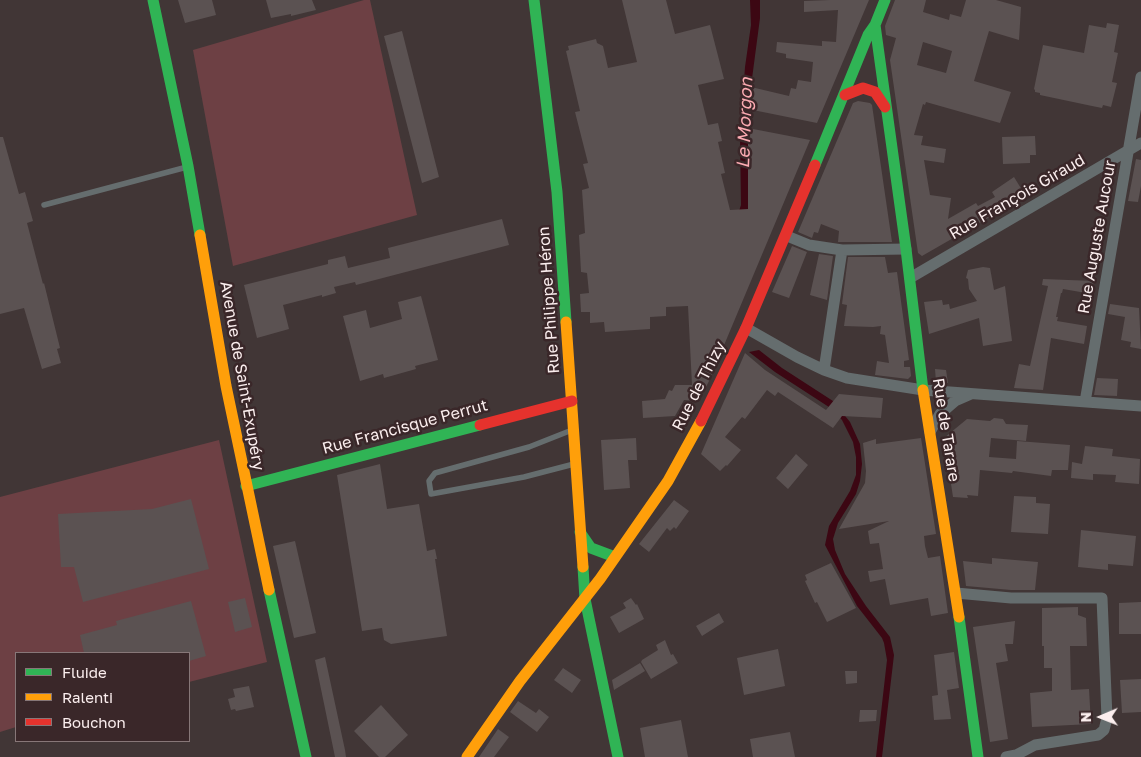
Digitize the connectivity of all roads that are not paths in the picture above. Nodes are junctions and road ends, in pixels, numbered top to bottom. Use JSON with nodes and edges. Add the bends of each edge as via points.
{"nodes":[{"id":1,"x":153,"y":0,"type":"edge"},
{"id":2,"x":534,"y":0,"type":"edge"},
{"id":3,"x":885,"y":0,"type":"edge"},
{"id":4,"x":875,"y":25,"type":"junction"},
{"id":5,"x":1141,"y":77,"type":"edge"},
{"id":6,"x":845,"y":95,"type":"junction"},
{"id":7,"x":885,"y":107,"type":"junction"},
{"id":8,"x":1141,"y":144,"type":"edge"},
{"id":9,"x":1128,"y":151,"type":"junction"},
{"id":10,"x":188,"y":166,"type":"junction"},
{"id":11,"x":44,"y":205,"type":"dead end"},
{"id":12,"x":787,"y":236,"type":"junction"},
{"id":13,"x":906,"y":249,"type":"junction"},
{"id":14,"x":842,"y":250,"type":"junction"},
{"id":15,"x":910,"y":278,"type":"junction"},
{"id":16,"x":746,"y":328,"type":"junction"},
{"id":17,"x":824,"y":370,"type":"junction"},
{"id":18,"x":923,"y":390,"type":"junction"},
{"id":19,"x":972,"y":394,"type":"junction"},
{"id":20,"x":572,"y":401,"type":"junction"},
{"id":21,"x":1085,"y":402,"type":"junction"},
{"id":22,"x":1141,"y":406,"type":"edge"},
{"id":23,"x":574,"y":430,"type":"junction"},
{"id":24,"x":930,"y":432,"type":"junction"},
{"id":25,"x":576,"y":463,"type":"junction"},
{"id":26,"x":246,"y":486,"type":"junction"},
{"id":27,"x":580,"y":532,"type":"junction"},
{"id":28,"x":615,"y":557,"type":"junction"},
{"id":29,"x":956,"y":593,"type":"junction"},
{"id":30,"x":586,"y":599,"type":"junction"},
{"id":31,"x":470,"y":752,"type":"edge"},
{"id":32,"x":306,"y":757,"type":"edge"},
{"id":33,"x":457,"y":757,"type":"edge"},
{"id":34,"x":618,"y":757,"type":"edge"},
{"id":35,"x":978,"y":757,"type":"edge"},
{"id":36,"x":1006,"y":757,"type":"edge"}],
"edges":[{"from":1,"to":10,"type":"street","name":"Avenue de Saint-Exupéry"},
{"from":2,"to":20,"type":"street","name":"Rue Philippe Héron","via":[[557,192]]},
{"from":3,"to":4,"type":"street","name":"Rue de Thizy"},
{"from":4,"to":6,"type":"street","name":"Rue de Thizy"},
{"from":4,"to":7,"type":"street","name":"Rue de Tarare"},
{"from":5,"to":9,"type":"street","name":"Rue Auguste Aucour"},
{"from":6,"to":7,"type":"street","via":[[862,88],[875,92]]},
{"from":6,"to":12,"type":"street","name":"Rue de Thizy"},
{"from":7,"to":13,"type":"street","name":"Rue de Tarare"},
{"from":8,"to":9,"type":"street","name":"Rue François Giraud"},
{"from":9,"to":15,"type":"street","name":"Rue François Giraud"},
{"from":9,"to":21,"type":"street","name":"Rue Auguste Aucour"},
{"from":10,"to":11,"type":"lane"},
{"from":10,"to":26,"type":"street","name":"Avenue de Saint-Exupéry"},
{"from":12,"to":14,"type":"street","via":[[809,245]]},
{"from":12,"to":16,"type":"street","name":"Rue de Thizy"},
{"from":13,"to":14,"type":"street"},
{"from":13,"to":15,"type":"street","name":"Rue de Tarare"},
{"from":14,"to":17,"type":"street"},
{"from":15,"to":18,"type":"street","name":"Rue de Tarare"},
{"from":16,"to":17,"type":"street"},
{"from":16,"to":28,"type":"street","name":"Rue de Thizy","via":[[668,481]]},
{"from":17,"to":18,"type":"street","via":[[846,378]]},
{"from":18,"to":19,"type":"street"},
{"from":18,"to":24,"type":"street","name":"Rue de Tarare"},
{"from":19,"to":21,"type":"street"},
{"from":19,"to":24,"type":"street","via":[[955,401],[940,414]]},
{"from":20,"to":23,"type":"street","name":"Rue Philippe Héron"},
{"from":20,"to":26,"type":"street","name":"Rue Francisque Perrut"},
{"from":21,"to":22,"type":"street"},
{"from":23,"to":25,"type":"street","name":"Rue Philippe Héron"},
{"from":23,"to":25,"type":"lane","via":[[529,447],[435,473],[429,481],[431,494],[524,477]]},
{"from":24,"to":29,"type":"street","name":"Rue de Tarare"},
{"from":25,"to":27,"type":"street","name":"Rue Philippe Héron"},
{"from":26,"to":32,"type":"street","name":"Avenue de Saint-Exupéry"},
{"from":27,"to":28,"type":"street","via":[[591,548]]},
{"from":27,"to":30,"type":"street","name":"Rue Philippe Héron"},
{"from":28,"to":30,"type":"street","name":"Rue de Thizy"},
{"from":29,"to":35,"type":"street","name":"Rue de Tarare"},
{"from":29,"to":36,"type":"street","via":[[1011,598],[1102,598],[1107,718],[1104,730],[1098,735],[1035,745]]},
{"from":30,"to":31,"type":"street","name":"Rue de Thizy","via":[[520,681]]},
{"from":30,"to":34,"type":"street","name":"Rue Philippe Héron"},
{"from":31,"to":33,"type":"street","name":"Rue de Thizy"}]}
